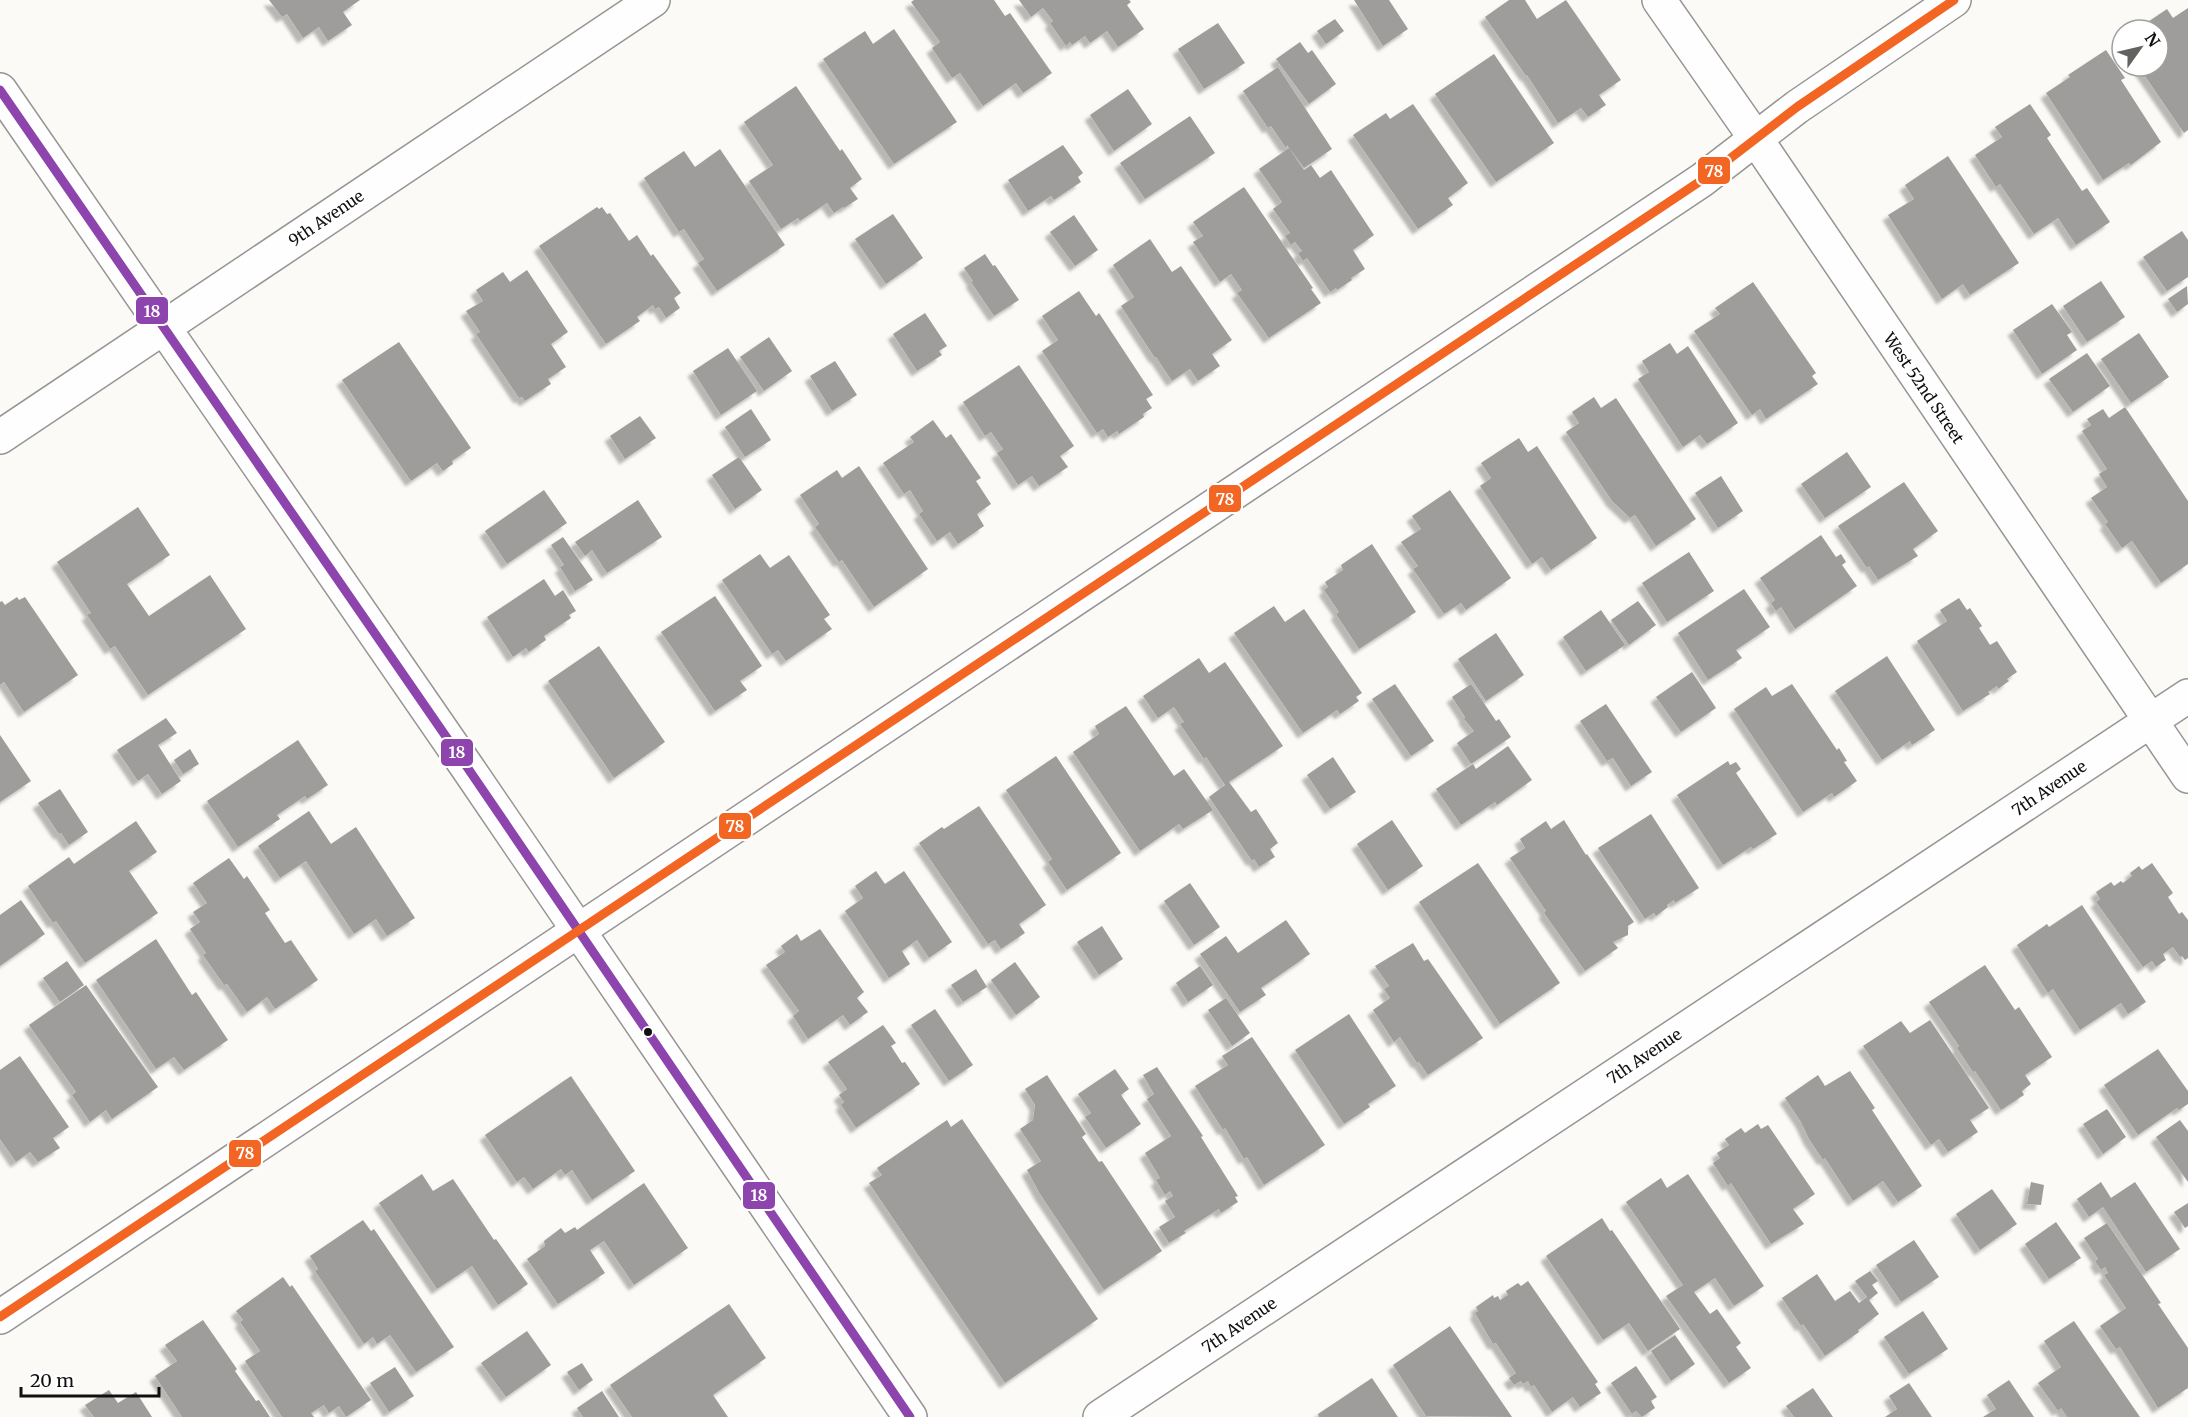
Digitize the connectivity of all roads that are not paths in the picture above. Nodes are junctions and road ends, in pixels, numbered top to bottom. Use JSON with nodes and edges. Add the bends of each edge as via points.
{"nodes":[{"id":1,"x":653,"y":0,"type":"edge"},
{"id":2,"x":1659,"y":0,"type":"edge"},
{"id":3,"x":1954,"y":0,"type":"edge"},
{"id":4,"x":0,"y":90,"type":"edge"},
{"id":5,"x":1756,"y":139,"type":"junction"},
{"id":6,"x":164,"y":326,"type":"junction"},
{"id":7,"x":0,"y":437,"type":"edge"},
{"id":8,"x":2188,"y":696,"type":"edge"},
{"id":9,"x":2150,"y":721,"type":"junction"},
{"id":10,"x":2188,"y":776,"type":"edge"},
{"id":11,"x":579,"y":930,"type":"junction"},
{"id":12,"x":0,"y":1317,"type":"edge"},
{"id":13,"x":910,"y":1417,"type":"edge"},
{"id":14,"x":1100,"y":1417,"type":"edge"}],
"edges":[{"from":1,"to":6,"type":"street","name":"9th Avenue"},
{"from":2,"to":5,"type":"street","name":"West 52nd Street"},
{"from":3,"to":5,"type":"street"},
{"from":4,"to":6,"type":"street"},
{"from":5,"to":9,"type":"street","name":"West 52nd Street"},
{"from":5,"to":11,"type":"street","via":[[1702,180]]},
{"from":6,"to":7,"type":"street","name":"9th Avenue"},
{"from":6,"to":11,"type":"street"},
{"from":8,"to":9,"type":"street","name":"7th Avenue"},
{"from":9,"to":10,"type":"street","name":"West 52nd Street"},
{"from":9,"to":14,"type":"street","name":"7th Avenue"},
{"from":11,"to":12,"type":"street"},
{"from":11,"to":13,"type":"street"}]}
